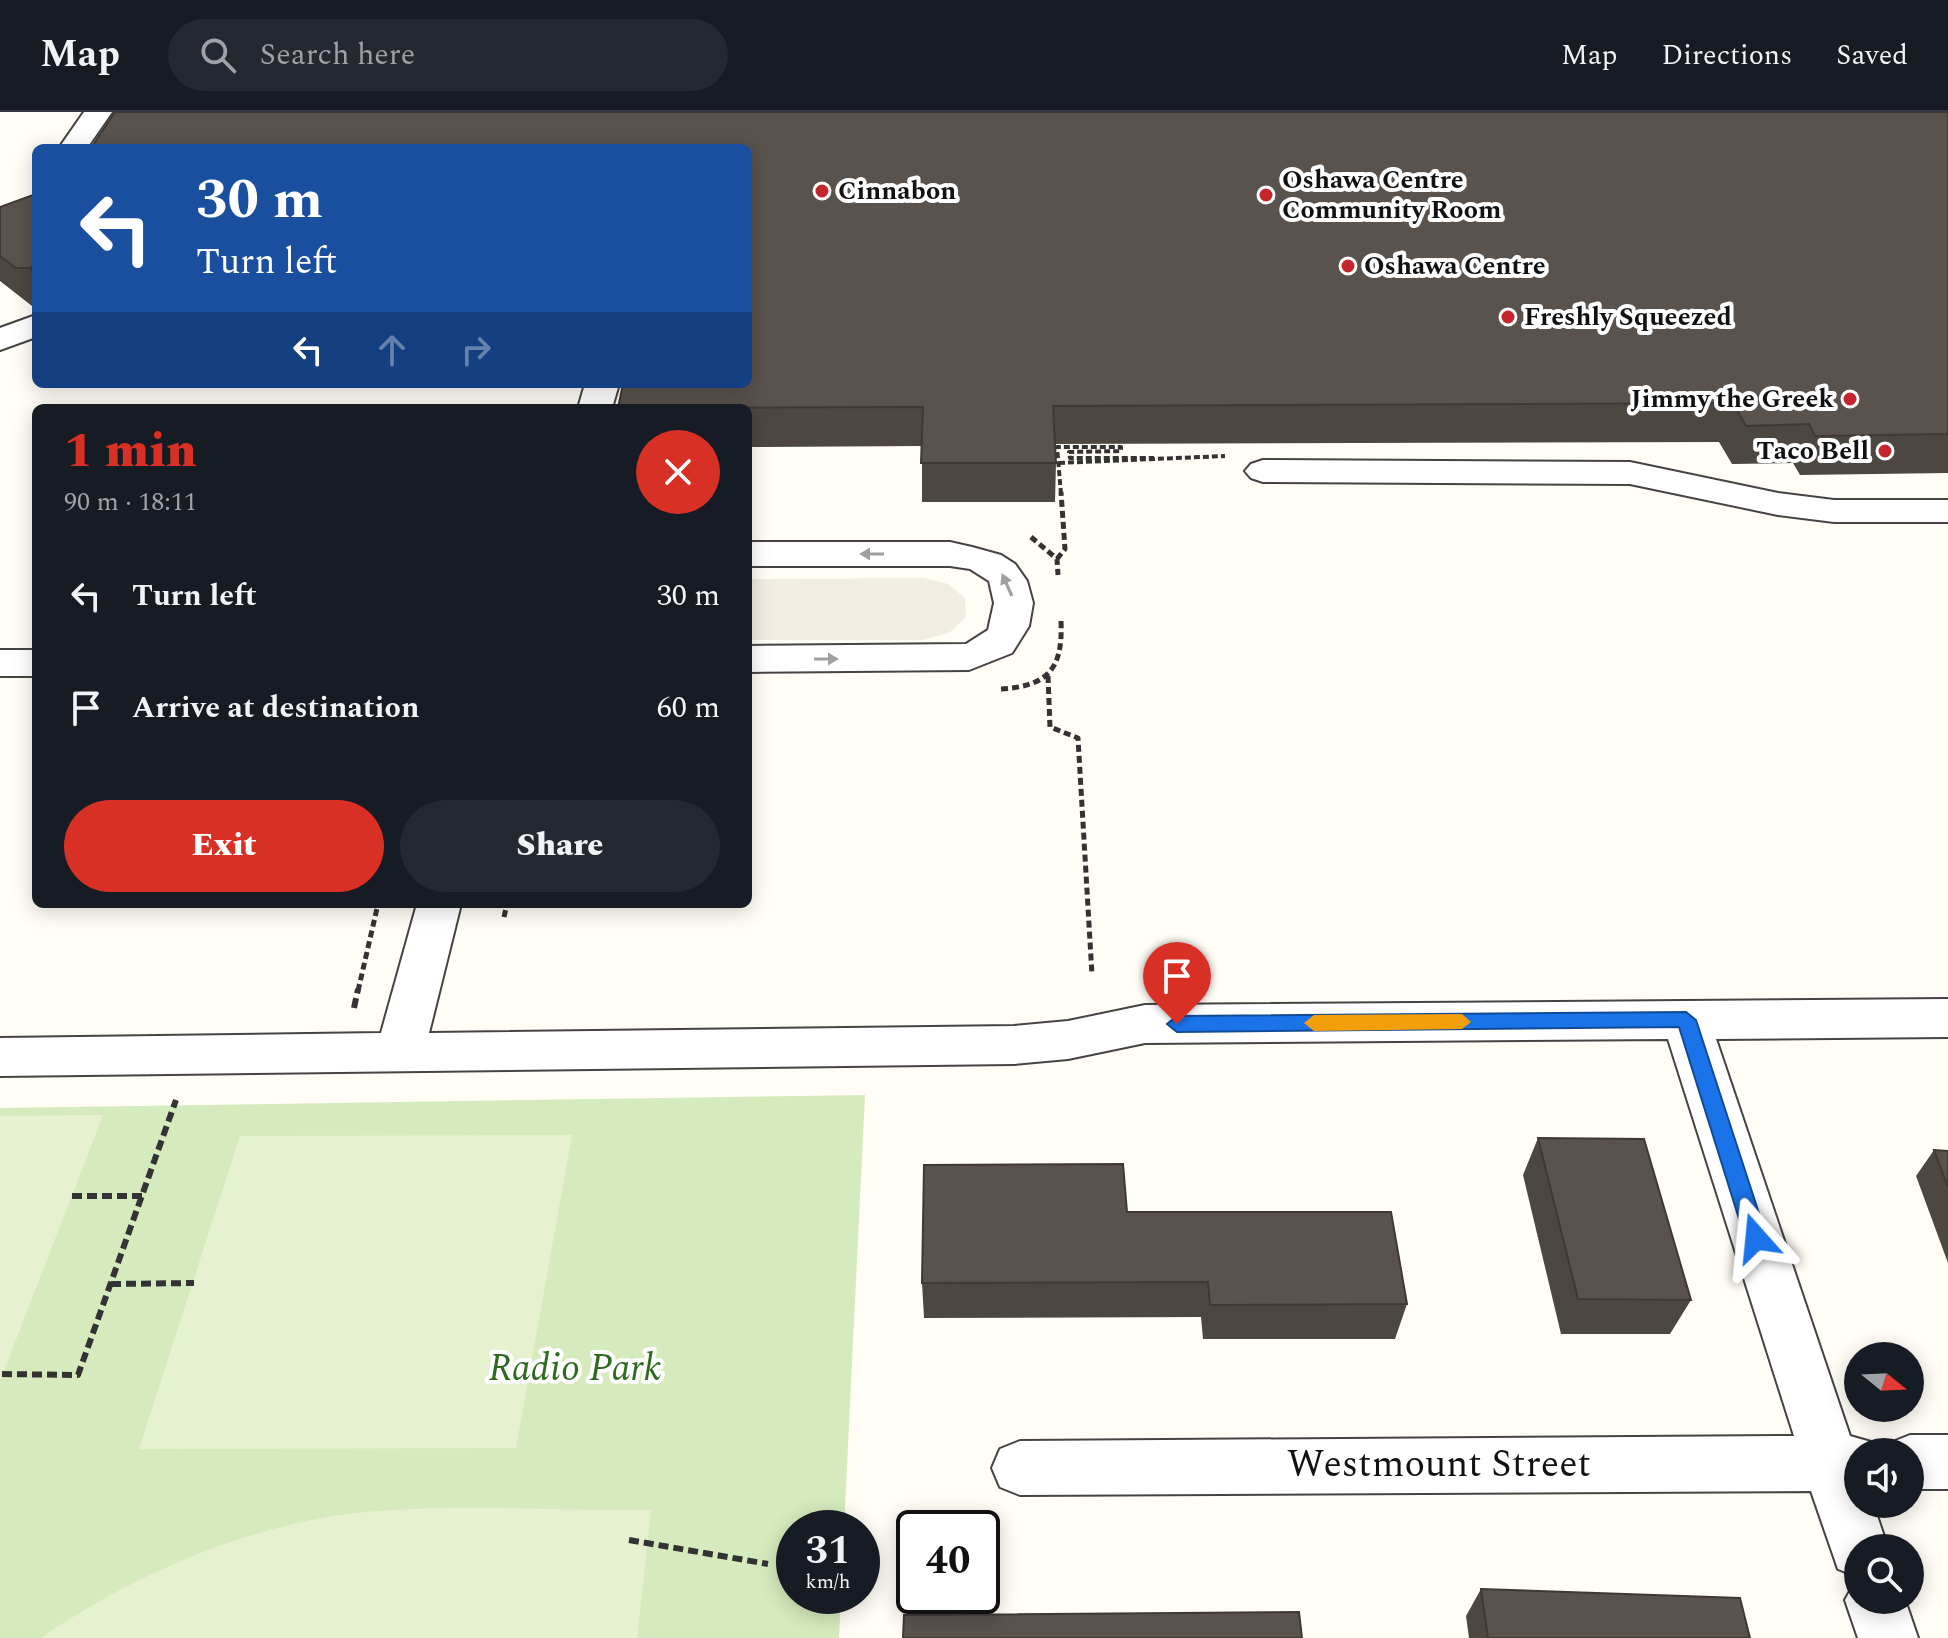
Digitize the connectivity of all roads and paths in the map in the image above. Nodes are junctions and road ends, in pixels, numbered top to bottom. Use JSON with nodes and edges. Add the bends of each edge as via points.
{"nodes":[{"id":1,"x":98,"y":112,"type":"edge"},
{"id":2,"x":76,"y":144,"type":"edge"},
{"id":3,"x":32,"y":327,"type":"edge"},
{"id":4,"x":0,"y":340,"type":"edge"},
{"id":5,"x":1059,"y":463,"type":"junction"},
{"id":6,"x":1263,"y":471,"type":"dead end"},
{"id":7,"x":1948,"y":511,"type":"edge"},
{"id":8,"x":752,"y":554,"type":"edge"},
{"id":9,"x":1057,"y":559,"type":"dead end"},
{"id":10,"x":752,"y":659,"type":"edge"},
{"id":11,"x":0,"y":663,"type":"edge"},
{"id":12,"x":32,"y":663,"type":"edge"},
{"id":13,"x":1048,"y":676,"type":"dead end"},
{"id":14,"x":377,"y":908,"type":"edge"},
{"id":15,"x":438,"y":908,"type":"edge"},
{"id":16,"x":506,"y":908,"type":"edge"},
{"id":17,"x":504,"y":917,"type":"dead end"},
{"id":18,"x":1092,"y":975,"type":"dead end"},
{"id":19,"x":353,"y":1013,"type":"dead end"},
{"id":20,"x":1948,"y":1018,"type":"edge"},
{"id":21,"x":1686,"y":1020,"type":"junction"},
{"id":22,"x":400,"y":1051,"type":"junction"},
{"id":23,"x":0,"y":1057,"type":"edge"},
{"id":24,"x":180,"y":1087,"type":"dead end"},
{"id":25,"x":72,"y":1196,"type":"dead end"},
{"id":26,"x":142,"y":1196,"type":"junction"},
{"id":27,"x":194,"y":1283,"type":"dead end"},
{"id":28,"x":111,"y":1284,"type":"junction"},
{"id":29,"x":2,"y":1374,"type":"dead end"},
{"id":30,"x":1924,"y":1462,"type":"edge"},
{"id":31,"x":1948,"y":1462,"type":"edge"},
{"id":32,"x":1844,"y":1463,"type":"edge"},
{"id":33,"x":1020,"y":1468,"type":"dead end"},
{"id":34,"x":629,"y":1540,"type":"dead end"},
{"id":35,"x":768,"y":1564,"type":"dead end"},
{"id":36,"x":1880,"y":1614,"type":"edge"},
{"id":37,"x":1888,"y":1638,"type":"edge"}],
"edges":[{"from":1,"to":2,"type":"street"},
{"from":3,"to":4,"type":"street"},
{"from":5,"to":5,"type":"path","via":[[1128,463],[1175,458],[1070,458],[1069,452],[1121,447],[1057,447]]},
{"from":5,"to":9,"type":"path","via":[[1065,549]]},
{"from":6,"to":7,"type":"street","via":[[1630,473],[1834,511]]},
{"from":10,"to":8,"type":"street","one_way":true,"via":[[969,657],[996,647],[1010,630],[1015,606],[1007,580],[996,567],[950,554]]},
{"from":11,"to":12,"type":"street"},
{"from":13,"to":18,"type":"path","via":[[1050,727],[1078,738]]},
{"from":14,"to":19,"type":"path"},
{"from":15,"to":22,"type":"street"},
{"from":16,"to":17,"type":"path"},
{"from":20,"to":21,"type":"street"},
{"from":21,"to":22,"type":"street","via":[[1145,1024],[1014,1045]]},
{"from":21,"to":32,"type":"street"},
{"from":22,"to":23,"type":"street"},
{"from":24,"to":26,"type":"path"},
{"from":25,"to":26,"type":"path"},
{"from":26,"to":28,"type":"path"},
{"from":27,"to":28,"type":"path"},
{"from":28,"to":29,"type":"path","via":[[78,1375]]},
{"from":30,"to":31,"type":"street"},
{"from":32,"to":33,"type":"street","name":"Westmount Street"},
{"from":34,"to":35,"type":"path"},
{"from":36,"to":37,"type":"street"}]}
